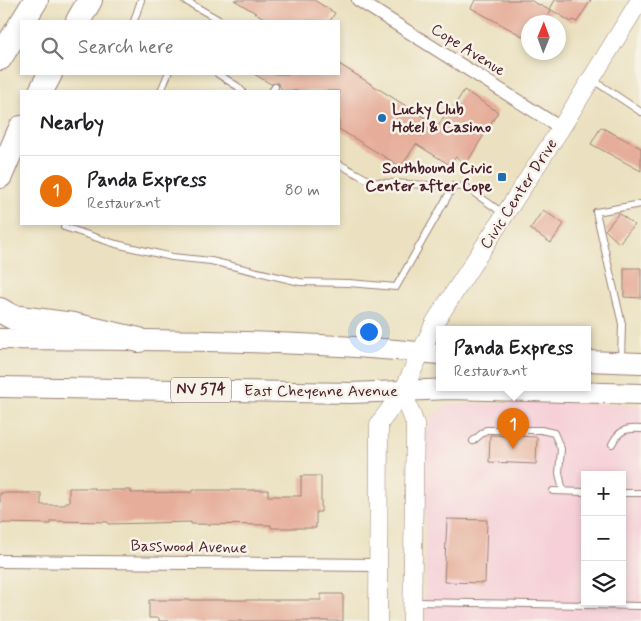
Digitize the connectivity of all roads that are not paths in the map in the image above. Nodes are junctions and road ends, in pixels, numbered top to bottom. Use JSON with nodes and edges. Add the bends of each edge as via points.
{"nodes":[{"id":1,"x":36,"y":0,"type":"edge"},
{"id":2,"x":90,"y":0,"type":"edge"},
{"id":3,"x":141,"y":0,"type":"edge"},
{"id":4,"x":184,"y":0,"type":"edge"},
{"id":5,"x":358,"y":0,"type":"edge"},
{"id":6,"x":640,"y":0,"type":"edge"},
{"id":7,"x":24,"y":20,"type":"edge"},
{"id":8,"x":79,"y":20,"type":"edge"},
{"id":9,"x":134,"y":20,"type":"edge"},
{"id":10,"x":219,"y":20,"type":"edge"},
{"id":11,"x":20,"y":26,"type":"edge"},
{"id":12,"x":0,"y":58,"type":"edge"},
{"id":13,"x":49,"y":75,"type":"edge"},
{"id":14,"x":168,"y":75,"type":"edge"},
{"id":15,"x":220,"y":75,"type":"edge"},
{"id":16,"x":592,"y":79,"type":"junction"},
{"id":17,"x":42,"y":90,"type":"edge"},
{"id":18,"x":161,"y":90,"type":"edge"},
{"id":19,"x":241,"y":90,"type":"edge"},
{"id":20,"x":641,"y":112,"type":"edge"},
{"id":21,"x":561,"y":128,"type":"junction"},
{"id":22,"x":18,"y":134,"type":"edge"},
{"id":23,"x":0,"y":162,"type":"edge"},
{"id":24,"x":340,"y":165,"type":"edge"},
{"id":25,"x":0,"y":176,"type":"edge"},
{"id":26,"x":453,"y":187,"type":"junction"},
{"id":27,"x":641,"y":204,"type":"edge"},
{"id":28,"x":505,"y":215,"type":"junction"},
{"id":29,"x":64,"y":225,"type":"edge"},
{"id":30,"x":0,"y":310,"type":"edge"},
{"id":31,"x":0,"y":339,"type":"edge"},
{"id":32,"x":140,"y":340,"type":"junction"},
{"id":33,"x":430,"y":353,"type":"edge"},
{"id":34,"x":591,"y":361,"type":"edge"},
{"id":35,"x":621,"y":362,"type":"junction"},
{"id":36,"x":641,"y":363,"type":"edge"},
{"id":37,"x":0,"y":387,"type":"edge"},
{"id":38,"x":436,"y":390,"type":"edge"},
{"id":39,"x":403,"y":391,"type":"junction"},
{"id":40,"x":528,"y":391,"type":"edge"},
{"id":41,"x":641,"y":394,"type":"edge"},
{"id":42,"x":641,"y":429,"type":"edge"},
{"id":43,"x":473,"y":441,"type":"dead end"},
{"id":44,"x":612,"y":444,"type":"dead end"},
{"id":45,"x":553,"y":491,"type":"dead end"},
{"id":46,"x":563,"y":491,"type":"junction"},
{"id":47,"x":581,"y":492,"type":"edge"},
{"id":48,"x":626,"y":493,"type":"edge"},
{"id":49,"x":641,"y":493,"type":"edge"},
{"id":50,"x":0,"y":561,"type":"edge"},
{"id":51,"x":377,"y":566,"type":"junction"},
{"id":52,"x":412,"y":602,"type":"junction"},
{"id":53,"x":641,"y":606,"type":"edge"},
{"id":54,"x":378,"y":621,"type":"edge"},
{"id":55,"x":412,"y":621,"type":"edge"}],
"edges":[{"from":1,"to":7,"type":"highway"},
{"from":2,"to":8,"type":"highway"},
{"from":3,"to":9,"type":"lane"},
{"from":4,"to":10,"type":"lane"},
{"from":5,"to":21,"type":"street","name":"Cope Avenue"},
{"from":6,"to":16,"type":"main road","name":"Civic Center Drive"},
{"from":11,"to":12,"type":"highway"},
{"from":13,"to":17,"type":"highway"},
{"from":14,"to":18,"type":"lane"},
{"from":15,"to":19,"type":"lane"},
{"from":16,"to":20,"type":"lane"},
{"from":16,"to":21,"type":"main road","name":"Civic Center Drive"},
{"from":21,"to":28,"type":"main road","name":"Civic Center Drive"},
{"from":22,"to":23,"type":"highway"},
{"from":22,"to":25,"type":"highway"},
{"from":24,"to":26,"type":"lane","via":[[372,182]]},
{"from":26,"to":28,"type":"lane","via":[[466,187]]},
{"from":26,"to":29,"type":"lane","via":[[396,287],[300,282],[211,261],[172,257],[116,244]]},
{"from":27,"to":35,"type":"lane","via":[[596,212],[622,324]]},
{"from":28,"to":33,"type":"main road","name":"Civic Center Drive","via":[[435,322]]},
{"from":30,"to":32,"type":"highway","via":[[12,317],[73,325]]},
{"from":31,"to":32,"type":"main road"},
{"from":32,"to":33,"type":"main road","via":[[362,347]]},
{"from":33,"to":39,"type":"main road","name":"Civic Center Drive"},
{"from":34,"to":35,"type":"main road"},
{"from":35,"to":36,"type":"main road"},
{"from":37,"to":39,"type":"main road","name":"East Cheyenne Avenue","number":"NV 574","via":[[351,393]]},
{"from":38,"to":39,"type":"main road","name":"East Cheyenne Avenue","number":"NV 574"},
{"from":39,"to":51,"type":"main road","name":"Civic Center Drive","via":[[379,424]]},
{"from":39,"to":52,"type":"main road","via":[[415,424]]},
{"from":40,"to":41,"type":"main road","name":"East Cheyenne Avenue","number":"NV 574"},
{"from":42,"to":44,"type":"lane","via":[[623,430]]},
{"from":43,"to":46,"type":"lane","via":[[486,430],[554,433],[561,449],[559,473]]},
{"from":45,"to":46,"type":"lane"},
{"from":46,"to":47,"type":"lane"},
{"from":48,"to":49,"type":"lane"},
{"from":50,"to":51,"type":"street","name":"Basswood Avenue"},
{"from":51,"to":54,"type":"main road","name":"Civic Center Drive"},
{"from":52,"to":53,"type":"lane"},
{"from":52,"to":55,"type":"main road"}]}
